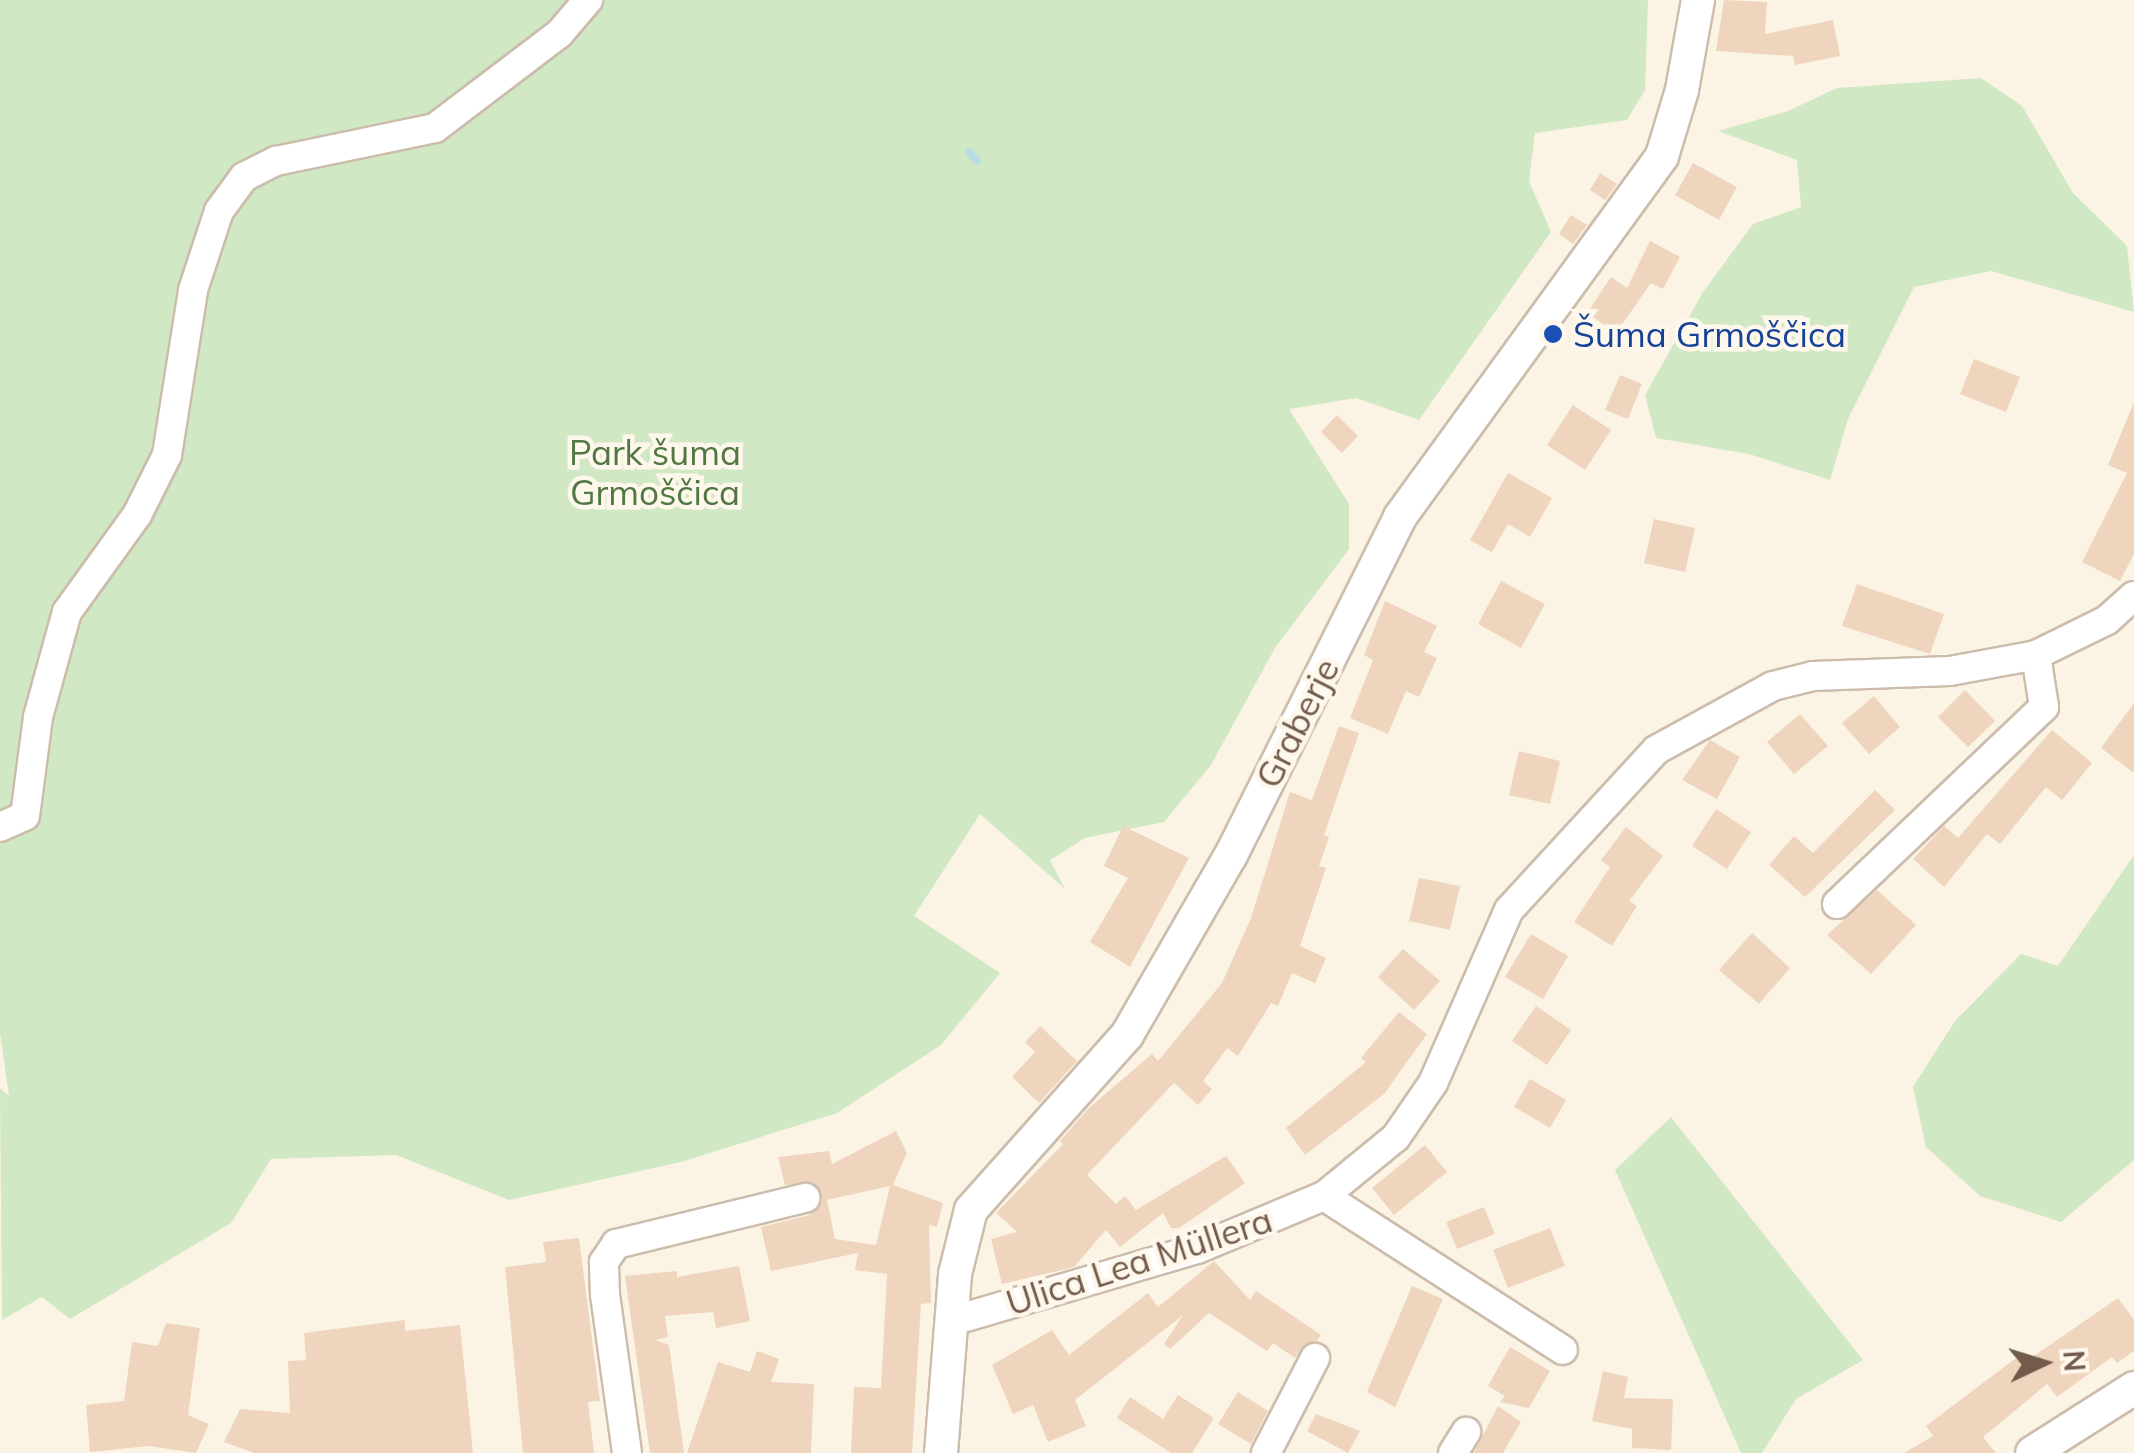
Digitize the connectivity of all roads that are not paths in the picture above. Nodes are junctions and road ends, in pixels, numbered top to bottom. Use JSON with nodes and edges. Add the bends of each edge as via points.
{"nodes":[{"id":1,"x":588,"y":0,"type":"edge"},
{"id":2,"x":1698,"y":0,"type":"edge"},
{"id":3,"x":2134,"y":596,"type":"edge"},
{"id":4,"x":2036,"y":655,"type":"junction"},
{"id":5,"x":0,"y":828,"type":"edge"},
{"id":6,"x":1837,"y":904,"type":"dead end"},
{"id":7,"x":1324,"y":1196,"type":"junction"},
{"id":8,"x":804,"y":1198,"type":"dead end"},
{"id":9,"x":952,"y":1321,"type":"junction"},
{"id":10,"x":1563,"y":1350,"type":"dead end"},
{"id":11,"x":1314,"y":1358,"type":"dead end"},
{"id":12,"x":2134,"y":1388,"type":"edge"},
{"id":13,"x":627,"y":1453,"type":"edge"},
{"id":14,"x":941,"y":1453,"type":"edge"},
{"id":15,"x":1266,"y":1453,"type":"edge"},
{"id":16,"x":2032,"y":1453,"type":"edge"}],
"edges":[{"from":1,"to":5,"type":"street","via":[[560,34],[435,128],[276,161],[244,177],[219,211],[192,290],[167,456],[137,516],[67,612],[38,717],[25,816]]},
{"from":2,"to":9,"type":"street","name":"Graberje","via":[[1662,156],[1400,517],[1230,856],[1146,1007],[970,1210],[960,1238]]},
{"from":3,"to":4,"type":"street","name":"Ulica Lea Müllera","via":[[2107,620]]},
{"from":4,"to":6,"type":"street","via":[[2044,707]]},
{"from":4,"to":7,"type":"street","name":"Ulica Lea Müllera","via":[[1950,671],[1813,676],[1773,686],[1656,750],[1509,910],[1433,1082],[1396,1137]]},
{"from":7,"to":9,"type":"street","name":"Ulica Lea Müllera","via":[[1197,1249]]},
{"from":7,"to":10,"type":"street"},
{"from":8,"to":13,"type":"street","via":[[616,1244],[604,1262]]},
{"from":9,"to":14,"type":"street","name":"Graberje"},
{"from":11,"to":15,"type":"street"},
{"from":12,"to":16,"type":"street"}]}
